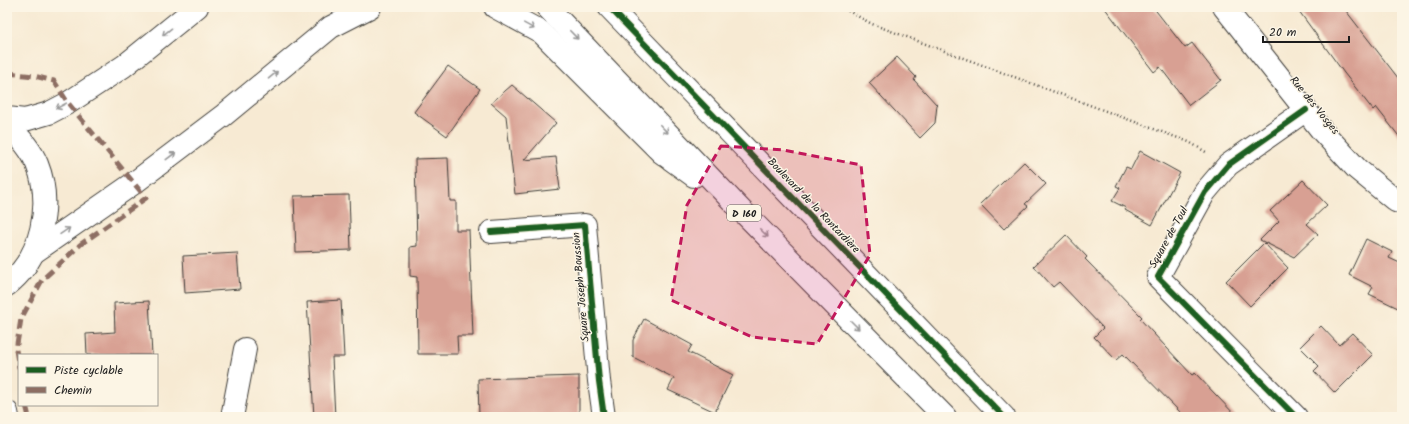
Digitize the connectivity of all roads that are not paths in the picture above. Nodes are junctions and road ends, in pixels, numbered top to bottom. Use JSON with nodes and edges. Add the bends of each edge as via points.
{"nodes":[{"id":1,"x":197,"y":7,"type":"edge"},
{"id":2,"x":370,"y":7,"type":"edge"},
{"id":3,"x":495,"y":7,"type":"edge"},
{"id":4,"x":547,"y":7,"type":"edge"},
{"id":5,"x":609,"y":7,"type":"edge"},
{"id":6,"x":1224,"y":7,"type":"edge"},
{"id":7,"x":1306,"y":110,"type":"junction"},
{"id":8,"x":7,"y":118,"type":"edge"},
{"id":9,"x":7,"y":125,"type":"edge"},
{"id":10,"x":1402,"y":203,"type":"edge"},
{"id":11,"x":741,"y":210,"type":"junction"},
{"id":12,"x":491,"y":232,"type":"dead end"},
{"id":13,"x":33,"y":253,"type":"junction"},
{"id":14,"x":10,"y":286,"type":"edge"},
{"id":15,"x":245,"y":349,"type":"dead end"},
{"id":16,"x":7,"y":412,"type":"edge"},
{"id":17,"x":8,"y":417,"type":"edge"},
{"id":18,"x":232,"y":417,"type":"edge"},
{"id":19,"x":604,"y":417,"type":"edge"},
{"id":20,"x":945,"y":417,"type":"edge"},
{"id":21,"x":1004,"y":417,"type":"edge"},
{"id":22,"x":1296,"y":417,"type":"edge"}],
"edges":[{"from":1,"to":8,"type":"main road","one_way":true,"via":[[124,66],[68,103],[49,113],[25,120]]},
{"from":13,"to":2,"type":"main road","one_way":true,"via":[[128,188],[224,116],[331,27]]},
{"from":3,"to":11,"type":"main road","one_way":true,"via":[[541,32],[661,152]]},
{"from":4,"to":11,"type":"main road","number":"D 160","one_way":true},
{"from":5,"to":21,"type":"main road","name":"Boulevard de la Rontardière"},
{"from":6,"to":7,"type":"main road","name":"Rue des Vosges"},
{"from":7,"to":10,"type":"main road","name":"Rue des Vosges","via":[[1358,169],[1396,201]]},
{"from":7,"to":22,"type":"main road","name":"Square de Toul","via":[[1228,165],[1205,192],[1158,277]]},
{"from":9,"to":13,"type":"main road","via":[[21,138],[37,164],[44,194],[43,224]]},
{"from":11,"to":20,"type":"main road","number":"D 160","one_way":true},
{"from":12,"to":19,"type":"main road","name":"Square Joseph Boussion","via":[[585,225],[598,381]]},
{"from":13,"to":14,"type":"main road"},
{"from":15,"to":18,"type":"main road"},
{"from":16,"to":17,"type":"main road"}]}
